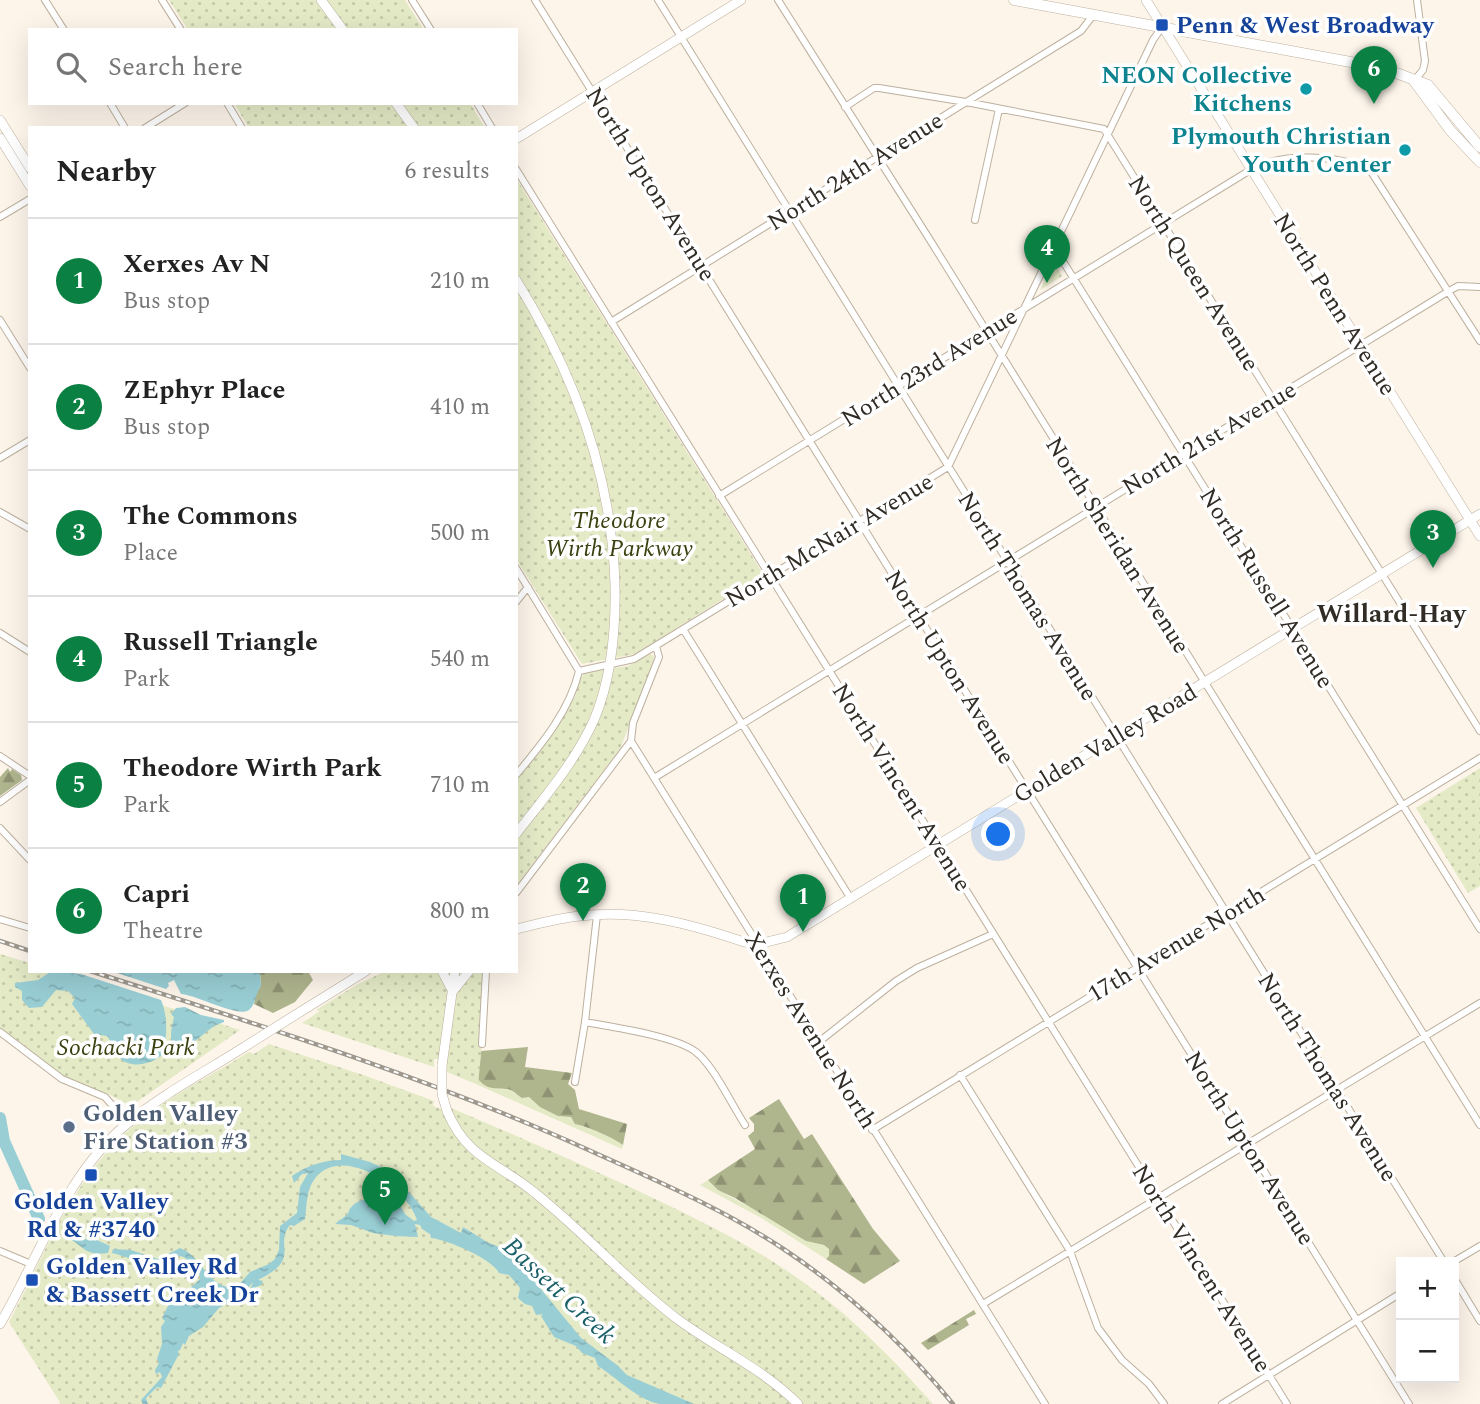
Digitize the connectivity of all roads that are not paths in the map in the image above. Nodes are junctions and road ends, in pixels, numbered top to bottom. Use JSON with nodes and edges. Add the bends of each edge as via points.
{"nodes":[{"id":1,"x":45,"y":0,"type":"edge"},
{"id":2,"x":162,"y":0,"type":"edge"},
{"id":3,"x":321,"y":0,"type":"edge"},
{"id":4,"x":412,"y":0,"type":"edge"},
{"id":5,"x":535,"y":0,"type":"edge"},
{"id":6,"x":658,"y":0,"type":"edge"},
{"id":7,"x":741,"y":0,"type":"edge"},
{"id":8,"x":778,"y":0,"type":"edge"},
{"id":9,"x":1146,"y":0,"type":"edge"},
{"id":10,"x":1417,"y":0,"type":"edge"},
{"id":11,"x":1020,"y":1,"type":"edge"},
{"id":12,"x":1094,"y":14,"type":"junction"},
{"id":13,"x":1162,"y":27,"type":"junction"},
{"id":14,"x":63,"y":28,"type":"edge"},
{"id":15,"x":180,"y":28,"type":"edge"},
{"id":16,"x":342,"y":28,"type":"edge"},
{"id":17,"x":430,"y":28,"type":"edge"},
{"id":18,"x":681,"y":38,"type":"junction"},
{"id":19,"x":1414,"y":81,"type":"junction"},
{"id":20,"x":594,"y":92,"type":"junction"},
{"id":21,"x":966,"y":102,"type":"junction"},
{"id":22,"x":111,"y":105,"type":"edge"},
{"id":23,"x":182,"y":105,"type":"edge"},
{"id":24,"x":227,"y":105,"type":"edge"},
{"id":25,"x":397,"y":105,"type":"edge"},
{"id":26,"x":478,"y":105,"type":"edge"},
{"id":27,"x":845,"y":107,"type":"junction"},
{"id":28,"x":999,"y":109,"type":"junction"},
{"id":29,"x":0,"y":120,"type":"edge"},
{"id":30,"x":124,"y":126,"type":"edge"},
{"id":31,"x":148,"y":126,"type":"edge"},
{"id":32,"x":241,"y":126,"type":"edge"},
{"id":33,"x":413,"y":126,"type":"edge"},
{"id":34,"x":491,"y":126,"type":"edge"},
{"id":35,"x":1108,"y":135,"type":"junction"},
{"id":36,"x":0,"y":138,"type":"edge"},
{"id":37,"x":518,"y":138,"type":"edge"},
{"id":38,"x":1480,"y":147,"type":"edge"},
{"id":39,"x":877,"y":157,"type":"junction"},
{"id":40,"x":1480,"y":162,"type":"edge"},
{"id":41,"x":28,"y":165,"type":"edge"},
{"id":42,"x":1252,"y":169,"type":"junction"},
{"id":43,"x":518,"y":172,"type":"edge"},
{"id":44,"x":28,"y":183,"type":"edge"},
{"id":45,"x":28,"y":200,"type":"edge"},
{"id":46,"x":789,"y":212,"type":"junction"},
{"id":47,"x":0,"y":218,"type":"edge"},
{"id":48,"x":975,"y":220,"type":"dead end"},
{"id":49,"x":1163,"y":224,"type":"junction"},
{"id":50,"x":1054,"y":247,"type":"junction"},
{"id":51,"x":702,"y":267,"type":"junction"},
{"id":52,"x":1074,"y":278,"type":"junction"},
{"id":53,"x":518,"y":283,"type":"edge"},
{"id":54,"x":1480,"y":287,"type":"edge"},
{"id":55,"x":1449,"y":291,"type":"junction"},
{"id":56,"x":1024,"y":309,"type":"junction"},
{"id":57,"x":0,"y":320,"type":"edge"},
{"id":58,"x":611,"y":322,"type":"junction"},
{"id":59,"x":8,"y":332,"type":"junction"},
{"id":60,"x":986,"y":332,"type":"junction"},
{"id":61,"x":0,"y":337,"type":"edge"},
{"id":62,"x":1480,"y":341,"type":"edge"},
{"id":63,"x":1361,"y":345,"type":"junction"},
{"id":64,"x":1001,"y":356,"type":"junction"},
{"id":65,"x":28,"y":365,"type":"edge"},
{"id":66,"x":897,"y":387,"type":"junction"},
{"id":67,"x":1272,"y":400,"type":"junction"},
{"id":68,"x":28,"y":441,"type":"edge"},
{"id":69,"x":809,"y":441,"type":"junction"},
{"id":70,"x":1184,"y":454,"type":"junction"},
{"id":71,"x":0,"y":458,"type":"edge"},
{"id":72,"x":948,"y":467,"type":"junction"},
{"id":73,"x":719,"y":496,"type":"junction"},
{"id":74,"x":1095,"y":508,"type":"junction"},
{"id":75,"x":0,"y":512,"type":"edge"},
{"id":76,"x":1480,"y":514,"type":"edge"},
{"id":77,"x":1470,"y":521,"type":"junction"},
{"id":78,"x":859,"y":522,"type":"junction"},
{"id":79,"x":28,"y":528,"type":"edge"},
{"id":80,"x":1480,"y":536,"type":"edge"},
{"id":81,"x":1006,"y":562,"type":"junction"},
{"id":82,"x":518,"y":571,"type":"edge"},
{"id":83,"x":1382,"y":575,"type":"junction"},
{"id":84,"x":769,"y":576,"type":"junction"},
{"id":85,"x":528,"y":587,"type":"junction"},
{"id":86,"x":518,"y":600,"type":"edge"},
{"id":87,"x":919,"y":616,"type":"junction"},
{"id":88,"x":683,"y":629,"type":"junction"},
{"id":89,"x":1293,"y":629,"type":"junction"},
{"id":90,"x":0,"y":633,"type":"edge"},
{"id":91,"x":656,"y":646,"type":"junction"},
{"id":92,"x":28,"y":651,"type":"edge"},
{"id":93,"x":611,"y":664,"type":"junction"},
{"id":94,"x":579,"y":671,"type":"junction"},
{"id":95,"x":829,"y":671,"type":"junction"},
{"id":96,"x":1204,"y":684,"type":"junction"},
{"id":97,"x":742,"y":724,"type":"junction"},
{"id":98,"x":1480,"y":731,"type":"edge"},
{"id":99,"x":1116,"y":736,"type":"junction"},
{"id":100,"x":631,"y":740,"type":"junction"},
{"id":101,"x":0,"y":756,"type":"edge"},
{"id":102,"x":1480,"y":758,"type":"edge"},
{"id":103,"x":518,"y":772,"type":"edge"},
{"id":104,"x":28,"y":777,"type":"edge"},
{"id":105,"x":654,"y":778,"type":"junction"},
{"id":106,"x":28,"y":780,"type":"edge"},
{"id":107,"x":1027,"y":790,"type":"junction"},
{"id":108,"x":0,"y":803,"type":"edge"},
{"id":109,"x":1404,"y":805,"type":"junction"},
{"id":110,"x":0,"y":828,"type":"edge"},
{"id":111,"x":518,"y":831,"type":"edge"},
{"id":112,"x":938,"y":845,"type":"junction"},
{"id":113,"x":28,"y":858,"type":"edge"},
{"id":114,"x":1314,"y":859,"type":"junction"},
{"id":115,"x":518,"y":890,"type":"edge"},
{"id":116,"x":851,"y":899,"type":"junction"},
{"id":117,"x":1226,"y":914,"type":"junction"},
{"id":118,"x":597,"y":915,"type":"junction"},
{"id":119,"x":0,"y":919,"type":"edge"},
{"id":120,"x":28,"y":927,"type":"edge"},
{"id":121,"x":518,"y":929,"type":"edge"},
{"id":122,"x":1480,"y":929,"type":"edge"},
{"id":123,"x":993,"y":934,"type":"junction"},
{"id":124,"x":758,"y":944,"type":"junction"},
{"id":125,"x":1138,"y":967,"type":"junction"},
{"id":126,"x":363,"y":973,"type":"edge"},
{"id":127,"x":443,"y":973,"type":"edge"},
{"id":128,"x":455,"y":973,"type":"edge"},
{"id":129,"x":467,"y":973,"type":"edge"},
{"id":130,"x":486,"y":973,"type":"edge"},
{"id":131,"x":452,"y":993,"type":"junction"},
{"id":132,"x":1480,"y":1003,"type":"edge"},
{"id":133,"x":585,"y":1022,"type":"junction"},
{"id":134,"x":1049,"y":1022,"type":"junction"},
{"id":135,"x":0,"y":1032,"type":"edge"},
{"id":136,"x":1424,"y":1036,"type":"junction"},
{"id":137,"x":820,"y":1041,"type":"junction"},
{"id":138,"x":482,"y":1044,"type":"dead end"},
{"id":139,"x":960,"y":1075,"type":"junction"},
{"id":140,"x":575,"y":1082,"type":"dead end"},
{"id":141,"x":1336,"y":1090,"type":"junction"},
{"id":142,"x":128,"y":1122,"type":"junction"},
{"id":143,"x":745,"y":1125,"type":"dead end"},
{"id":144,"x":1480,"y":1125,"type":"edge"},
{"id":145,"x":873,"y":1130,"type":"junction"},
{"id":146,"x":1246,"y":1143,"type":"junction"},
{"id":147,"x":1158,"y":1197,"type":"junction"},
{"id":148,"x":1480,"y":1246,"type":"edge"},
{"id":149,"x":0,"y":1251,"type":"edge"},
{"id":150,"x":1070,"y":1251,"type":"junction"},
{"id":151,"x":1441,"y":1257,"type":"edge"},
{"id":152,"x":1459,"y":1258,"type":"edge"},
{"id":153,"x":31,"y":1264,"type":"junction"},
{"id":154,"x":1459,"y":1286,"type":"edge"},
{"id":155,"x":1396,"y":1296,"type":"edge"},
{"id":156,"x":983,"y":1304,"type":"junction"},
{"id":157,"x":1358,"y":1320,"type":"junction"},
{"id":158,"x":1480,"y":1321,"type":"edge"},
{"id":159,"x":0,"y":1324,"type":"edge"},
{"id":160,"x":1269,"y":1374,"type":"junction"},
{"id":161,"x":798,"y":1404,"type":"edge"},
{"id":162,"x":1045,"y":1404,"type":"edge"},
{"id":163,"x":1164,"y":1404,"type":"edge"},
{"id":164,"x":1222,"y":1404,"type":"edge"},
{"id":165,"x":1287,"y":1404,"type":"edge"},
{"id":166,"x":1409,"y":1404,"type":"edge"}],
"edges":[{"from":1,"to":14,"type":"street"},
{"from":2,"to":15,"type":"street"},
{"from":3,"to":16,"type":"street"},
{"from":4,"to":17,"type":"street"},
{"from":5,"to":20,"type":"street","name":"North Upton Avenue"},
{"from":6,"to":18,"type":"street","name":"North Thomas Avenue"},
{"from":7,"to":18,"type":"street"},
{"from":8,"to":27,"type":"street","name":"North Sheridan Avenue"},
{"from":9,"to":13,"type":"street","name":"North Penn Avenue"},
{"from":10,"to":19,"type":"street","via":[[1424,61]]},
{"from":11,"to":12,"type":"main road"},
{"from":12,"to":13,"type":"main road"},
{"from":12,"to":21,"type":"street","name":"North 24th Avenue","via":[[1081,31]]},
{"from":13,"to":19,"type":"main road","via":[[1383,68]]},
{"from":13,"to":35,"type":"street","name":"North McNair Avenue"},
{"from":13,"to":42,"type":"street","name":"North Penn Avenue"},
{"from":18,"to":20,"type":"street"},
{"from":18,"to":46,"type":"street","name":"North Thomas Avenue"},
{"from":19,"to":38,"type":"main road","via":[[1428,85]]},
{"from":19,"to":40,"type":"main road"},
{"from":20,"to":37,"type":"street"},
{"from":20,"to":51,"type":"street","name":"North Upton Avenue"},
{"from":21,"to":27,"type":"street","via":[[874,88]]},
{"from":21,"to":28,"type":"street"},
{"from":21,"to":39,"type":"street","name":"North 24th Avenue"},
{"from":22,"to":30,"type":"street"},
{"from":23,"to":31,"type":"street"},
{"from":24,"to":32,"type":"street"},
{"from":25,"to":33,"type":"street"},
{"from":26,"to":34,"type":"street"},
{"from":27,"to":39,"type":"street","name":"North Sheridan Avenue"},
{"from":28,"to":35,"type":"street","via":[[1099,127]]},
{"from":28,"to":48,"type":"street"},
{"from":29,"to":41,"type":"street"},
{"from":35,"to":49,"type":"street","name":"North Queen Avenue"},
{"from":35,"to":50,"type":"street","name":"North McNair Avenue"},
{"from":36,"to":44,"type":"street"},
{"from":39,"to":46,"type":"street","name":"North 24th Avenue"},
{"from":39,"to":60,"type":"street","name":"North Sheridan Avenue"},
{"from":42,"to":49,"type":"street","name":"North 23rd Avenue"},
{"from":42,"to":55,"type":"street","name":"North 23rd Avenue","via":[[1297,157],[1367,169]]},
{"from":42,"to":63,"type":"street","name":"North Penn Avenue"},
{"from":43,"to":58,"type":"street","name":"North Vincent Avenue"},
{"from":45,"to":47,"type":"street"},
{"from":46,"to":51,"type":"street","name":"North 24th Avenue"},
{"from":46,"to":66,"type":"street","name":"North Thomas Avenue"},
{"from":49,"to":52,"type":"street","name":"North 23rd Avenue"},
{"from":49,"to":67,"type":"street","name":"North Queen Avenue"},
{"from":50,"to":52,"type":"street","name":"North Russell Avenue"},
{"from":50,"to":56,"type":"street","name":"North McNair Avenue"},
{"from":51,"to":58,"type":"street","name":"North 24th Avenue"},
{"from":51,"to":69,"type":"street","name":"North Upton Avenue"},
{"from":52,"to":56,"type":"street","name":"North 23rd Avenue"},
{"from":52,"to":70,"type":"street","name":"North Russell Avenue"},
{"from":53,"to":93,"type":"street","via":[[572,385],[605,491],[616,612]]},
{"from":54,"to":55,"type":"street","name":"North 21st Avenue","via":[[1458,286]]},
{"from":55,"to":62,"type":"street"},
{"from":55,"to":63,"type":"street","name":"North 21st Avenue"},
{"from":56,"to":60,"type":"street","name":"North 23rd Avenue"},
{"from":56,"to":64,"type":"street","name":"North McNair Avenue"},
{"from":57,"to":59,"type":"street"},
{"from":58,"to":73,"type":"street","name":"North Vincent Avenue"},
{"from":59,"to":61,"type":"street"},
{"from":59,"to":65,"type":"street"},
{"from":60,"to":64,"type":"street","name":"North Sheridan Avenue"},
{"from":60,"to":66,"type":"street","name":"North 23rd Avenue"},
{"from":63,"to":67,"type":"street","name":"North 21st Avenue"},
{"from":63,"to":77,"type":"street","name":"North Penn Avenue"},
{"from":64,"to":72,"type":"street","name":"North McNair Avenue"},
{"from":64,"to":74,"type":"street","name":"North Sheridan Avenue"},
{"from":66,"to":69,"type":"street","name":"North 23rd Avenue"},
{"from":66,"to":72,"type":"street","name":"North Thomas Avenue"},
{"from":67,"to":70,"type":"street","name":"North 21st Avenue"},
{"from":67,"to":83,"type":"street","name":"North Queen Avenue"},
{"from":68,"to":71,"type":"street"},
{"from":69,"to":73,"type":"street","name":"North 23rd Avenue"},
{"from":69,"to":78,"type":"street","name":"North Upton Avenue"},
{"from":70,"to":74,"type":"street","name":"North 21st Avenue"},
{"from":70,"to":89,"type":"street","name":"North Russell Avenue"},
{"from":72,"to":78,"type":"street","name":"North McNair Avenue"},
{"from":72,"to":81,"type":"street","name":"North Thomas Avenue"},
{"from":73,"to":84,"type":"street","name":"North Vincent Avenue"},
{"from":74,"to":81,"type":"street","name":"North 21st Avenue"},
{"from":74,"to":96,"type":"street","name":"North Sheridan Avenue"},
{"from":75,"to":79,"type":"street"},
{"from":76,"to":77,"type":"street","name":"Golden Valley Road"},
{"from":77,"to":80,"type":"street","name":"North Penn Avenue"},
{"from":77,"to":83,"type":"street","name":"Golden Valley Road"},
{"from":78,"to":84,"type":"street","name":"North McNair Avenue"},
{"from":78,"to":87,"type":"street","name":"North Upton Avenue"},
{"from":81,"to":87,"type":"street","name":"North 21st Avenue"},
{"from":81,"to":99,"type":"street","name":"North Thomas Avenue"},
{"from":82,"to":85,"type":"street"},
{"from":83,"to":89,"type":"street","name":"Golden Valley Road"},
{"from":83,"to":98,"type":"street","name":"North Queen Avenue"},
{"from":84,"to":88,"type":"street","name":"North McNair Avenue"},
{"from":84,"to":95,"type":"street","name":"North Vincent Avenue"},
{"from":85,"to":86,"type":"street"},
{"from":85,"to":94,"type":"street"},
{"from":87,"to":95,"type":"street","name":"North 21st Avenue"},
{"from":87,"to":107,"type":"street","name":"North Upton Avenue"},
{"from":88,"to":91,"type":"street","name":"North McNair Avenue"},
{"from":88,"to":97,"type":"street"},
{"from":89,"to":96,"type":"street","name":"Golden Valley Road"},
{"from":89,"to":109,"type":"street","name":"North Russell Avenue"},
{"from":90,"to":92,"type":"street"},
{"from":91,"to":93,"type":"street","name":"North McNair Avenue","via":[[634,659]]},
{"from":91,"to":100,"type":"street","via":[[659,657],[633,723]]},
{"from":93,"to":94,"type":"street","name":"North McNair Avenue"},
{"from":93,"to":111,"type":"street","via":[[583,743]]},
{"from":94,"to":103,"type":"street","via":[[559,717]]},
{"from":95,"to":97,"type":"street","name":"North 21st Avenue"},
{"from":95,"to":112,"type":"street","name":"North Vincent Avenue"},
{"from":96,"to":99,"type":"street","name":"Golden Valley Road"},
{"from":96,"to":114,"type":"street","name":"North Sheridan Avenue"},
{"from":97,"to":105,"type":"street","name":"North 21st Avenue"},
{"from":97,"to":116,"type":"street"},
{"from":99,"to":107,"type":"street","name":"Golden Valley Road"},
{"from":99,"to":117,"type":"street","name":"North Thomas Avenue"},
{"from":100,"to":105,"type":"street","name":"Xerxes Avenue North"},
{"from":100,"to":115,"type":"street"},
{"from":101,"to":104,"type":"street"},
{"from":102,"to":109,"type":"street","name":"17th Avenue North"},
{"from":105,"to":124,"type":"street","name":"Xerxes Avenue North"},
{"from":106,"to":108,"type":"street"},
{"from":107,"to":112,"type":"street","name":"Golden Valley Road"},
{"from":107,"to":125,"type":"street","name":"North Upton Avenue"},
{"from":109,"to":114,"type":"street","name":"17th Avenue North"},
{"from":109,"to":122,"type":"street","name":"North Russell Avenue"},
{"from":110,"to":113,"type":"street"},
{"from":112,"to":116,"type":"street","name":"Golden Valley Road"},
{"from":112,"to":123,"type":"street","name":"North Vincent Avenue"},
{"from":114,"to":117,"type":"street","name":"17th Avenue North"},
{"from":114,"to":136,"type":"street","name":"North Sheridan Avenue"},
{"from":116,"to":124,"type":"street","name":"Golden Valley Road","via":[[787,937]]},
{"from":117,"to":125,"type":"street","name":"17th Avenue North"},
{"from":117,"to":141,"type":"street","name":"North Thomas Avenue"},
{"from":118,"to":121,"type":"street"},
{"from":118,"to":124,"type":"street","via":[[659,918]]},
{"from":118,"to":133,"type":"street"},
{"from":119,"to":120,"type":"street"},
{"from":123,"to":134,"type":"street","name":"North Vincent Avenue"},
{"from":123,"to":137,"type":"street","via":[[917,968]]},
{"from":124,"to":137,"type":"street","name":"Xerxes Avenue North"},
{"from":125,"to":134,"type":"street","name":"17th Avenue North"},
{"from":125,"to":146,"type":"street","name":"North Upton Avenue"},
{"from":126,"to":142,"type":"street","bridge":true},
{"from":127,"to":131,"type":"street"},
{"from":128,"to":131,"type":"street"},
{"from":129,"to":131,"type":"street"},
{"from":130,"to":138,"type":"street"},
{"from":131,"to":161,"type":"street","bridge":true,"via":[[442,1094],[458,1135],[472,1151],[534,1191],[674,1316],[762,1373]]},
{"from":132,"to":136,"type":"street"},
{"from":133,"to":140,"type":"street"},
{"from":133,"to":143,"type":"street","via":[[689,1048],[707,1064]]},
{"from":134,"to":139,"type":"street","name":"17th Avenue North"},
{"from":134,"to":147,"type":"street","name":"North Vincent Avenue"},
{"from":135,"to":142,"type":"street","via":[[62,1079],[105,1097]]},
{"from":136,"to":141,"type":"street"},
{"from":136,"to":144,"type":"street","name":"North Sheridan Avenue"},
{"from":137,"to":145,"type":"street","name":"Xerxes Avenue North"},
{"from":139,"to":145,"type":"street","name":"17th Avenue North"},
{"from":139,"to":150,"type":"street"},
{"from":141,"to":146,"type":"street"},
{"from":141,"to":151,"type":"street","name":"North Thomas Avenue"},
{"from":142,"to":153,"type":"street","via":[[77,1180]]},
{"from":145,"to":156,"type":"street","name":"Xerxes Avenue North"},
{"from":146,"to":147,"type":"street"},
{"from":146,"to":157,"type":"street","name":"North Upton Avenue"},
{"from":147,"to":150,"type":"street"},
{"from":147,"to":160,"type":"street","name":"North Vincent Avenue"},
{"from":148,"to":152,"type":"street"},
{"from":149,"to":153,"type":"street"},
{"from":150,"to":156,"type":"street"},
{"from":150,"to":163,"type":"street","via":[[1098,1328]]},
{"from":153,"to":159,"type":"street"},
{"from":154,"to":158,"type":"street"},
{"from":155,"to":157,"type":"street"},
{"from":156,"to":162,"type":"street","name":"Xerxes Avenue North"},
{"from":157,"to":160,"type":"street"},
{"from":157,"to":166,"type":"street","name":"North Upton Avenue"},
{"from":160,"to":164,"type":"street"},
{"from":160,"to":165,"type":"street","name":"North Vincent Avenue"}]}
